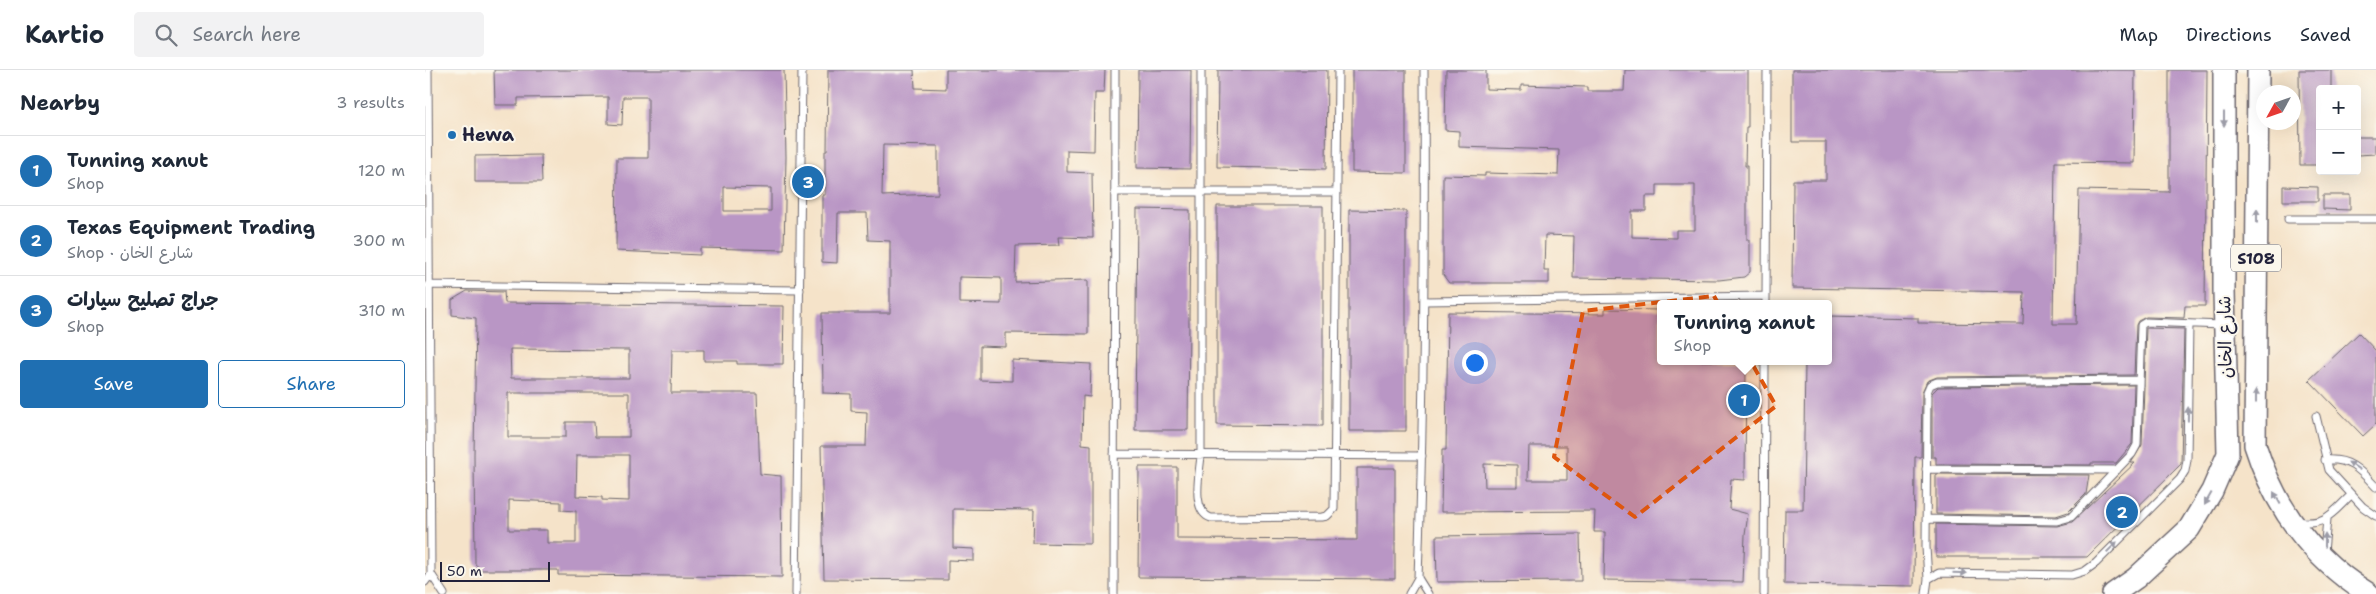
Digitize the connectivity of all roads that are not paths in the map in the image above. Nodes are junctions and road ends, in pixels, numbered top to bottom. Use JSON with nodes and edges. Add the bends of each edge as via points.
{"nodes":[{"id":1,"x":428,"y":70,"type":"edge"},
{"id":2,"x":802,"y":70,"type":"edge"},
{"id":3,"x":1115,"y":70,"type":"edge"},
{"id":4,"x":1201,"y":70,"type":"edge"},
{"id":5,"x":1338,"y":70,"type":"edge"},
{"id":6,"x":1424,"y":70,"type":"edge"},
{"id":7,"x":1767,"y":70,"type":"edge"},
{"id":8,"x":2224,"y":70,"type":"edge"},
{"id":9,"x":2257,"y":70,"type":"edge"},
{"id":10,"x":426,"y":114,"type":"edge"},
{"id":11,"x":1115,"y":192,"type":"junction"},
{"id":12,"x":1201,"y":192,"type":"junction"},
{"id":13,"x":1337,"y":192,"type":"junction"},
{"id":14,"x":2288,"y":219,"type":"dead end"},
{"id":15,"x":2376,"y":220,"type":"edge"},
{"id":16,"x":429,"y":285,"type":"junction"},
{"id":17,"x":800,"y":290,"type":"junction"},
{"id":18,"x":1657,"y":300,"type":"edge"},
{"id":19,"x":1766,"y":300,"type":"edge"},
{"id":20,"x":1425,"y":301,"type":"junction"},
{"id":21,"x":2189,"y":324,"type":"junction"},
{"id":22,"x":2225,"y":326,"type":"junction"},
{"id":23,"x":427,"y":362,"type":"edge"},
{"id":24,"x":1765,"y":365,"type":"edge"},
{"id":25,"x":2138,"y":380,"type":"junction"},
{"id":26,"x":2317,"y":416,"type":"dead end"},
{"id":27,"x":1114,"y":454,"type":"junction"},
{"id":28,"x":1201,"y":454,"type":"junction"},
{"id":29,"x":1334,"y":455,"type":"junction"},
{"id":30,"x":1422,"y":456,"type":"junction"},
{"id":31,"x":2325,"y":460,"type":"junction"},
{"id":32,"x":1926,"y":468,"type":"junction"},
{"id":33,"x":2117,"y":470,"type":"junction"},
{"id":34,"x":2376,"y":486,"type":"edge"},
{"id":35,"x":2351,"y":495,"type":"junction"},
{"id":36,"x":2376,"y":516,"type":"edge"},
{"id":37,"x":1926,"y":519,"type":"junction"},
{"id":38,"x":2290,"y":519,"type":"junction"},
{"id":39,"x":2327,"y":519,"type":"junction"},
{"id":40,"x":2324,"y":560,"type":"junction"},
{"id":41,"x":431,"y":574,"type":"junction"},
{"id":42,"x":1419,"y":578,"type":"junction"},
{"id":43,"x":1928,"y":579,"type":"junction"},
{"id":44,"x":425,"y":582,"type":"edge"},
{"id":45,"x":444,"y":594,"type":"edge"},
{"id":46,"x":796,"y":594,"type":"edge"},
{"id":47,"x":1114,"y":594,"type":"edge"},
{"id":48,"x":1409,"y":594,"type":"edge"},
{"id":49,"x":1428,"y":594,"type":"edge"},
{"id":50,"x":1764,"y":594,"type":"edge"},
{"id":51,"x":1926,"y":594,"type":"edge"},
{"id":52,"x":2113,"y":594,"type":"edge"},
{"id":53,"x":2369,"y":594,"type":"edge"}],
"edges":[{"from":1,"to":10,"type":"lane"},
{"from":2,"to":17,"type":"lane"},
{"from":3,"to":11,"type":"lane"},
{"from":4,"to":12,"type":"lane"},
{"from":5,"to":13,"type":"lane"},
{"from":6,"to":20,"type":"lane"},
{"from":7,"to":19,"type":"lane"},
{"from":8,"to":22,"type":"main road","name":"شارع الخان","number":"S108","one_way":true},
{"from":38,"to":9,"type":"main road","name":"شارع الخان","number":"S108","one_way":true,"via":[[2266,476],[2255,445]]},
{"from":10,"to":16,"type":"lane"},
{"from":11,"to":12,"type":"lane"},
{"from":11,"to":27,"type":"lane"},
{"from":12,"to":13,"type":"lane"},
{"from":12,"to":28,"type":"lane"},
{"from":13,"to":29,"type":"lane"},
{"from":14,"to":15,"type":"lane"},
{"from":16,"to":17,"type":"lane"},
{"from":16,"to":23,"type":"lane"},
{"from":17,"to":46,"type":"lane"},
{"from":18,"to":20,"type":"lane"},
{"from":20,"to":30,"type":"lane"},
{"from":21,"to":22,"type":"lane"},
{"from":21,"to":25,"type":"lane","via":[[2141,324]]},
{"from":43,"to":21,"type":"lane","one_way":true,"via":[[1939,573],[2072,575],[2096,563],[2180,479],[2185,470]]},
{"from":22,"to":52,"type":"main road","name":"شارع الخان","number":"S108","one_way":true,"via":[[2228,454],[2213,491],[2189,529],[2142,573]]},
{"from":23,"to":41,"type":"lane"},
{"from":24,"to":50,"type":"lane"},
{"from":25,"to":32,"type":"lane","via":[[1933,383],[1927,392]]},
{"from":25,"to":33,"type":"lane","via":[[2137,445]]},
{"from":26,"to":31,"type":"lane"},
{"from":27,"to":28,"type":"lane"},
{"from":27,"to":47,"type":"lane"},
{"from":28,"to":29,"type":"lane"},
{"from":28,"to":29,"type":"lane","via":[[1198,504],[1202,513],[1211,518],[1327,516],[1335,504]]},
{"from":29,"to":30,"type":"lane"},
{"from":30,"to":42,"type":"lane"},
{"from":34,"to":31,"type":"lane","one_way":true,"via":[[2352,464]]},
{"from":31,"to":35,"type":"lane","via":[[2332,475]]},
{"from":32,"to":33,"type":"lane"},
{"from":32,"to":37,"type":"lane"},
{"from":33,"to":37,"type":"lane","via":[[2075,514],[2062,520]]},
{"from":35,"to":36,"type":"lane"},
{"from":35,"to":39,"type":"lane"},
{"from":37,"to":43,"type":"lane"},
{"from":38,"to":39,"type":"lane","via":[[2313,522]]},
{"from":38,"to":40,"type":"main road","name":"شارع الخان"},
{"from":40,"to":39,"type":"lane","one_way":true},
{"from":40,"to":53,"type":"main road","name":"شارع الخان"},
{"from":41,"to":44,"type":"lane"},
{"from":41,"to":45,"type":"lane"},
{"from":42,"to":48,"type":"lane"},
{"from":42,"to":49,"type":"lane"},
{"from":43,"to":51,"type":"lane"}]}
